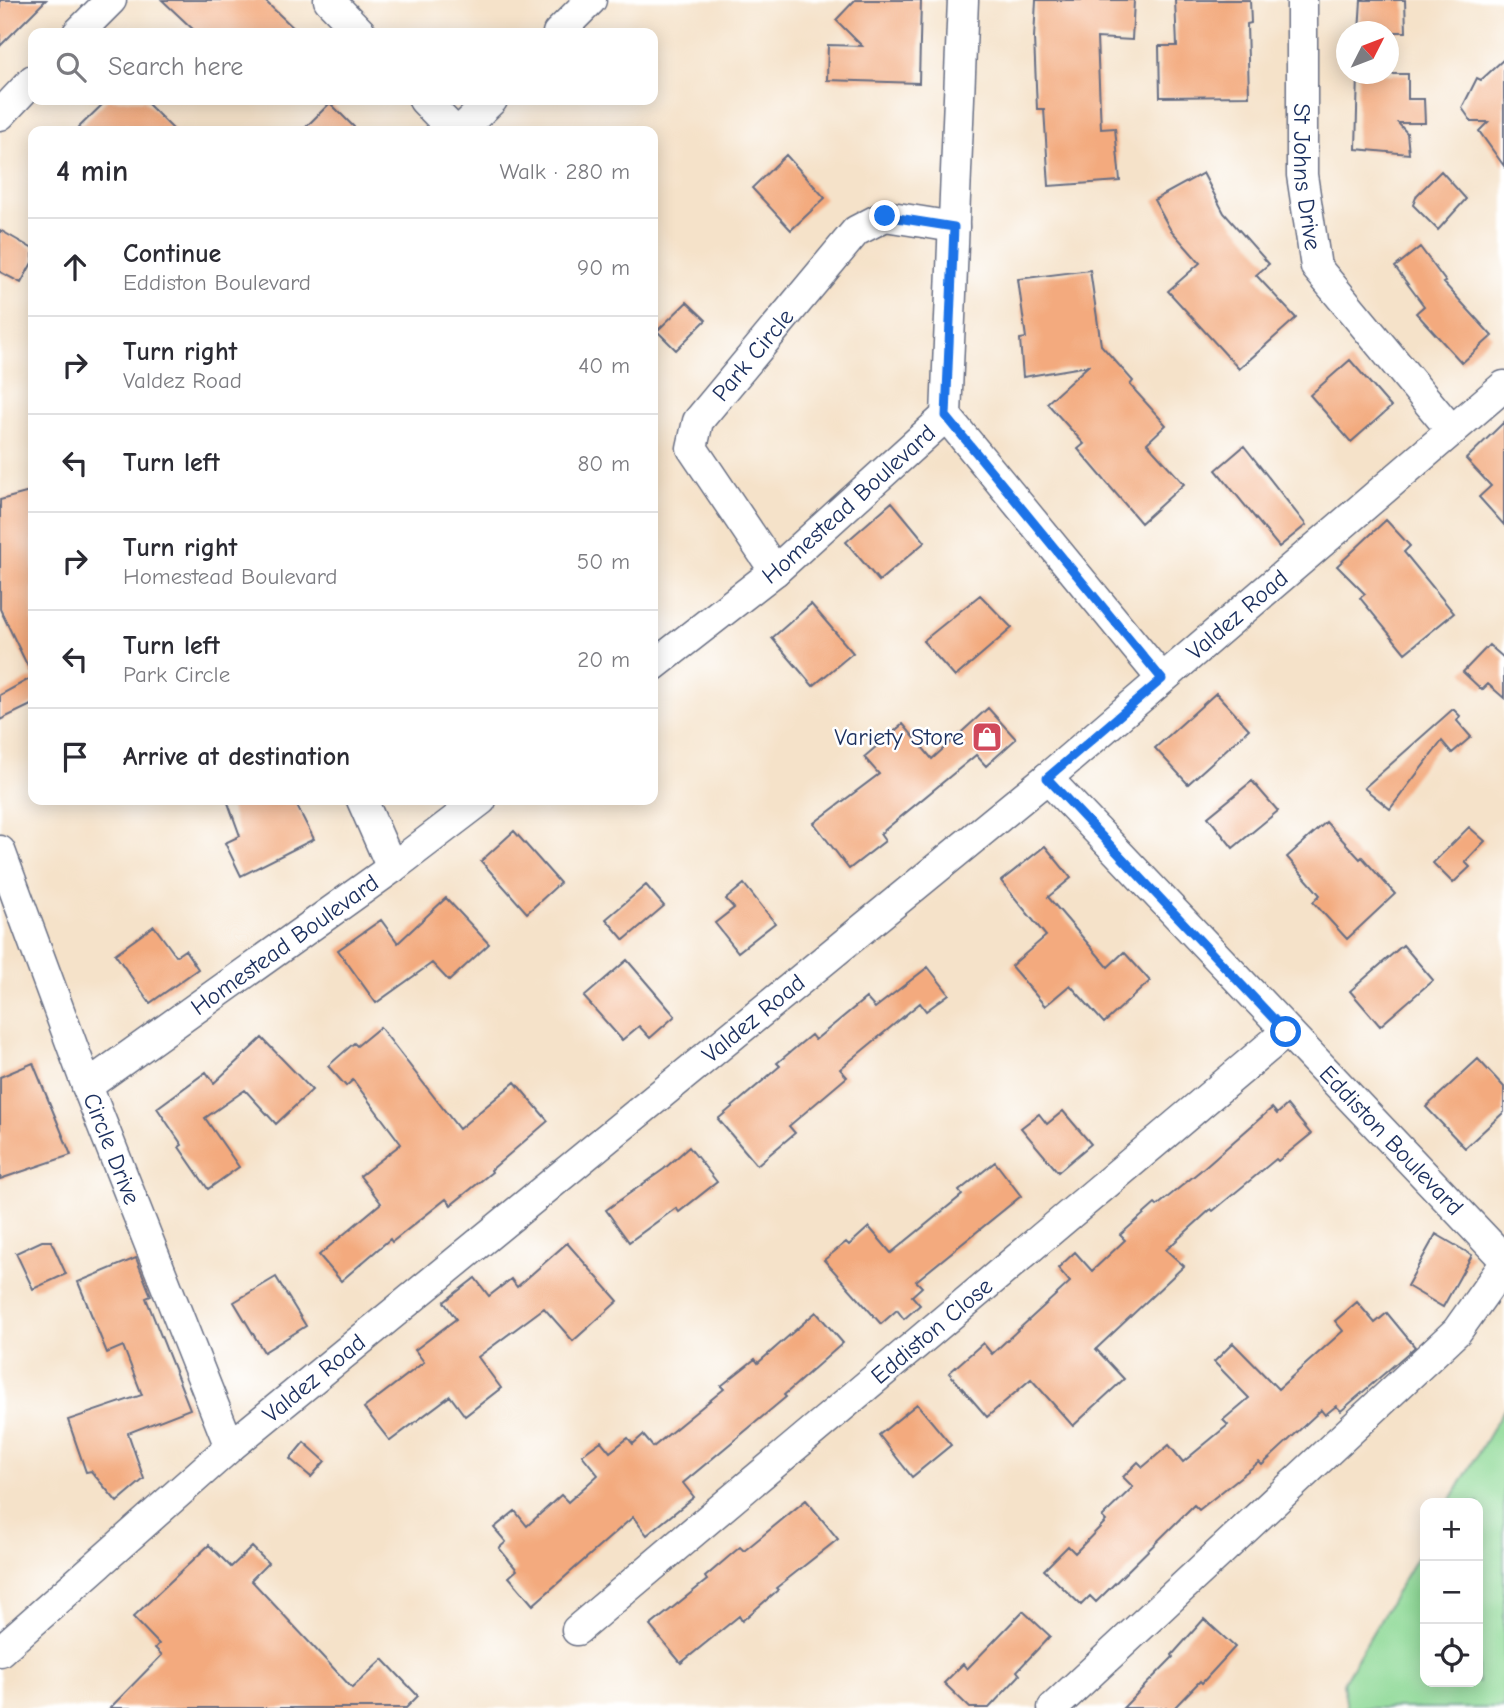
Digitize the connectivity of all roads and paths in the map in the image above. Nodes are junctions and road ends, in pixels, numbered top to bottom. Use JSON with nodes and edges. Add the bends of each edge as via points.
{"nodes":[{"id":1,"x":329,"y":0,"type":"edge"},
{"id":2,"x":591,"y":0,"type":"edge"},
{"id":3,"x":963,"y":0,"type":"edge"},
{"id":4,"x":1302,"y":0,"type":"edge"},
{"id":5,"x":355,"y":28,"type":"edge"},
{"id":6,"x":563,"y":28,"type":"edge"},
{"id":7,"x":28,"y":85,"type":"edge"},
{"id":8,"x":429,"y":105,"type":"edge"},
{"id":9,"x":487,"y":105,"type":"edge"},
{"id":10,"x":0,"y":115,"type":"edge"},
{"id":11,"x":449,"y":126,"type":"edge"},
{"id":12,"x":465,"y":126,"type":"edge"},
{"id":13,"x":954,"y":227,"type":"junction"},
{"id":14,"x":1504,"y":386,"type":"edge"},
{"id":15,"x":946,"y":416,"type":"junction"},
{"id":16,"x":1452,"y":431,"type":"junction"},
{"id":17,"x":775,"y":571,"type":"junction"},
{"id":18,"x":658,"y":662,"type":"edge"},
{"id":19,"x":1162,"y":679,"type":"junction"},
{"id":20,"x":1047,"y":778,"type":"junction"},
{"id":21,"x":364,"y":805,"type":"edge"},
{"id":22,"x":475,"y":805,"type":"edge"},
{"id":23,"x":0,"y":850,"type":"edge"},
{"id":24,"x":392,"y":869,"type":"junction"},
{"id":25,"x":1286,"y":1032,"type":"junction"},
{"id":26,"x":87,"y":1086,"type":"junction"},
{"id":27,"x":1504,"y":1259,"type":"edge"},
{"id":28,"x":1504,"y":1265,"type":"edge"},
{"id":29,"x":230,"y":1447,"type":"junction"},
{"id":30,"x":577,"y":1630,"type":"dead end"},
{"id":31,"x":0,"y":1651,"type":"edge"},
{"id":32,"x":1053,"y":1708,"type":"edge"}],
"edges":[{"from":1,"to":5,"type":"street"},
{"from":2,"to":6,"type":"street"},
{"from":3,"to":13,"type":"street","name":"Homestead Boulevard"},
{"from":4,"to":16,"type":"street","name":"St Johns Drive","via":[[1302,175],[1316,267]]},
{"from":7,"to":10,"type":"street"},
{"from":8,"to":11,"type":"street"},
{"from":9,"to":12,"type":"street"},
{"from":13,"to":15,"type":"street","name":"Homestead Boulevard"},
{"from":13,"to":17,"type":"street","name":"Park Circle","via":[[885,216],[856,232],[698,421],[691,448]]},
{"from":14,"to":16,"type":"street","name":"Valdez Road"},
{"from":15,"to":17,"type":"street","name":"Homestead Boulevard"},
{"from":15,"to":19,"type":"street"},
{"from":16,"to":19,"type":"street","name":"Valdez Road"},
{"from":17,"to":18,"type":"street","name":"Homestead Boulevard"},
{"from":19,"to":20,"type":"street","name":"Valdez Road"},
{"from":20,"to":25,"type":"street","name":"Eddiston Boulevard"},
{"from":20,"to":29,"type":"street","name":"Valdez Road"},
{"from":21,"to":24,"type":"street"},
{"from":22,"to":24,"type":"street","name":"Homestead Boulevard"},
{"from":23,"to":26,"type":"street","name":"Circle Drive"},
{"from":24,"to":26,"type":"street","name":"Homestead Boulevard"},
{"from":25,"to":27,"type":"street","name":"Eddiston Boulevard"},
{"from":25,"to":30,"type":"street","name":"Eddiston Close"},
{"from":26,"to":29,"type":"street","name":"Circle Drive"},
{"from":28,"to":32,"type":"street","via":[[1457,1331]]},
{"from":29,"to":31,"type":"street","name":"Valdez Road"}]}
